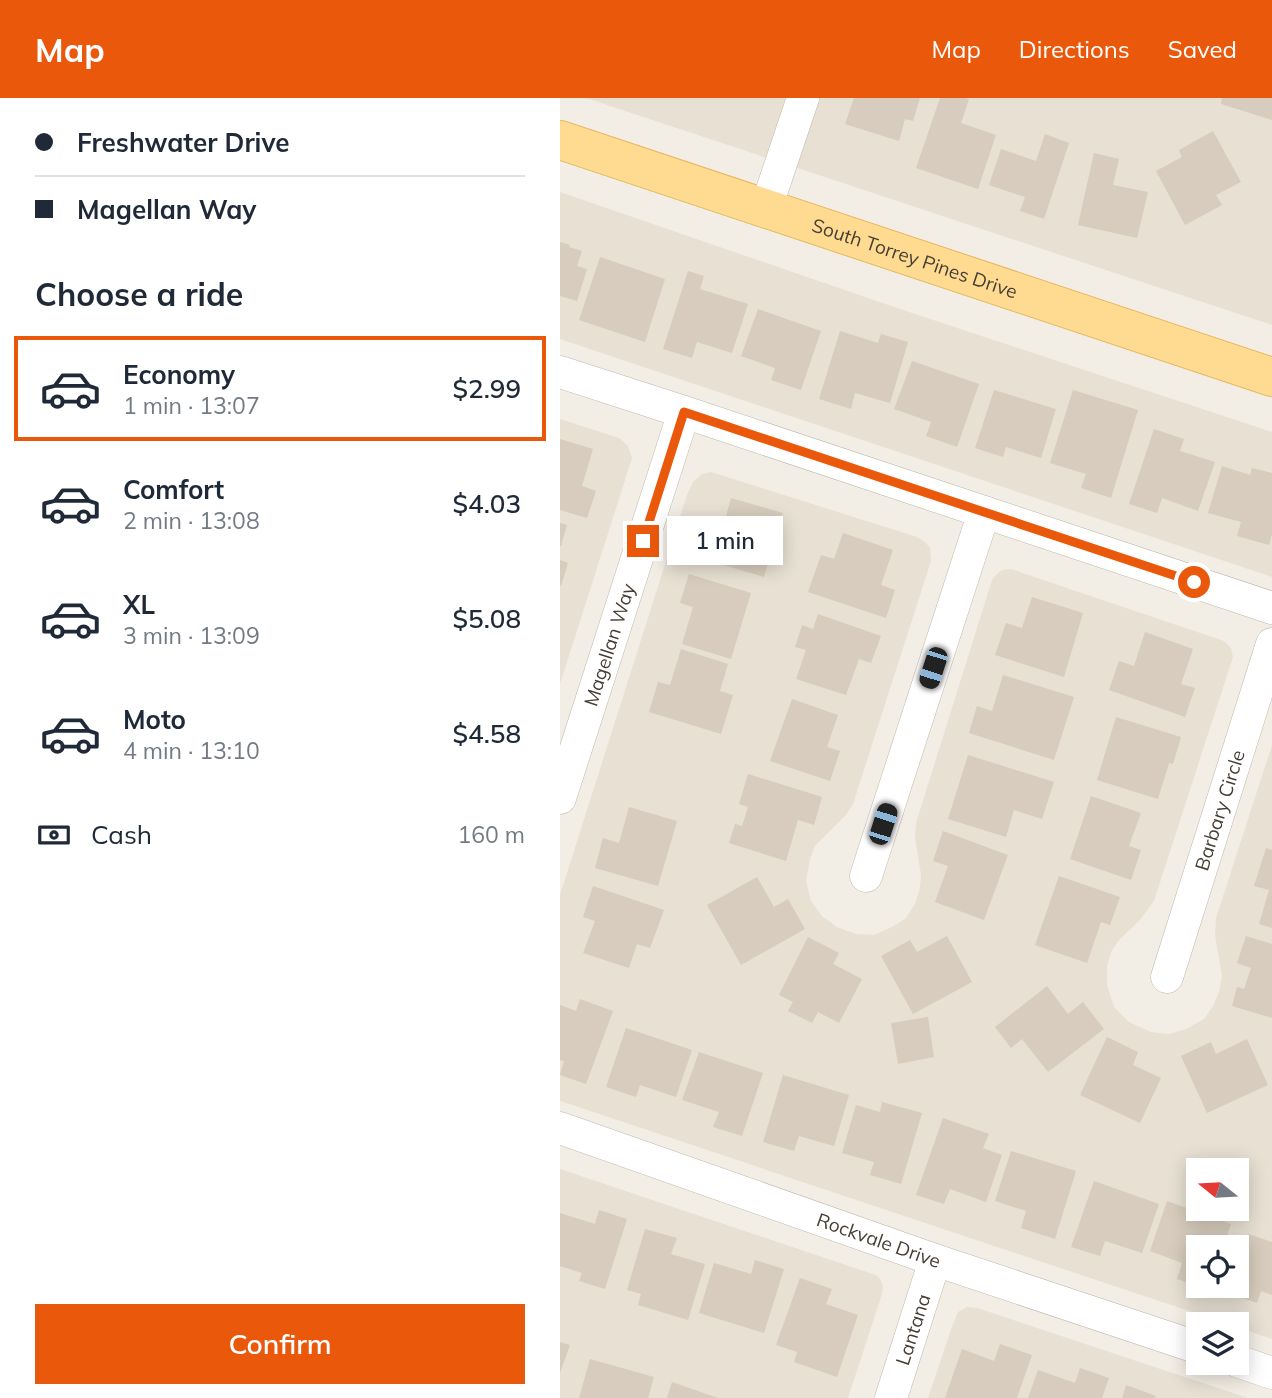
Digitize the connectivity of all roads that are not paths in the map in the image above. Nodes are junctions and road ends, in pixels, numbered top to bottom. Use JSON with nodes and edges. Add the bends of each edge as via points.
{"nodes":[{"id":1,"x":803,"y":98,"type":"edge"},
{"id":2,"x":560,"y":140,"type":"edge"},
{"id":3,"x":766,"y":208,"type":"junction"},
{"id":4,"x":560,"y":372,"type":"edge"},
{"id":5,"x":1272,"y":377,"type":"edge"},
{"id":6,"x":684,"y":412,"type":"junction"},
{"id":7,"x":984,"y":512,"type":"junction"},
{"id":8,"x":1272,"y":608,"type":"edge"},
{"id":9,"x":1272,"y":644,"type":"edge"},
{"id":10,"x":560,"y":799,"type":"edge"},
{"id":11,"x":866,"y":876,"type":"dead end"},
{"id":12,"x":1167,"y":977,"type":"dead end"},
{"id":13,"x":560,"y":1128,"type":"edge"},
{"id":14,"x":935,"y":1260,"type":"junction"},
{"id":15,"x":1186,"y":1344,"type":"edge"},
{"id":16,"x":1249,"y":1365,"type":"edge"},
{"id":17,"x":1272,"y":1373,"type":"edge"},
{"id":18,"x":891,"y":1398,"type":"edge"}],
"edges":[{"from":1,"to":3,"type":"street"},
{"from":2,"to":3,"type":"main road","name":"South Torrey Pines Drive"},
{"from":3,"to":5,"type":"main road","name":"South Torrey Pines Drive"},
{"from":4,"to":6,"type":"street"},
{"from":6,"to":7,"type":"street"},
{"from":6,"to":10,"type":"street","name":"Magellan Way"},
{"from":7,"to":8,"type":"street"},
{"from":7,"to":11,"type":"street"},
{"from":9,"to":12,"type":"street","name":"Barbary Circle"},
{"from":13,"to":14,"type":"street","name":"Rockvale Drive"},
{"from":14,"to":15,"type":"street","name":"Rockvale Drive"},
{"from":14,"to":18,"type":"street","name":"Lantana"},
{"from":16,"to":17,"type":"street"}]}
